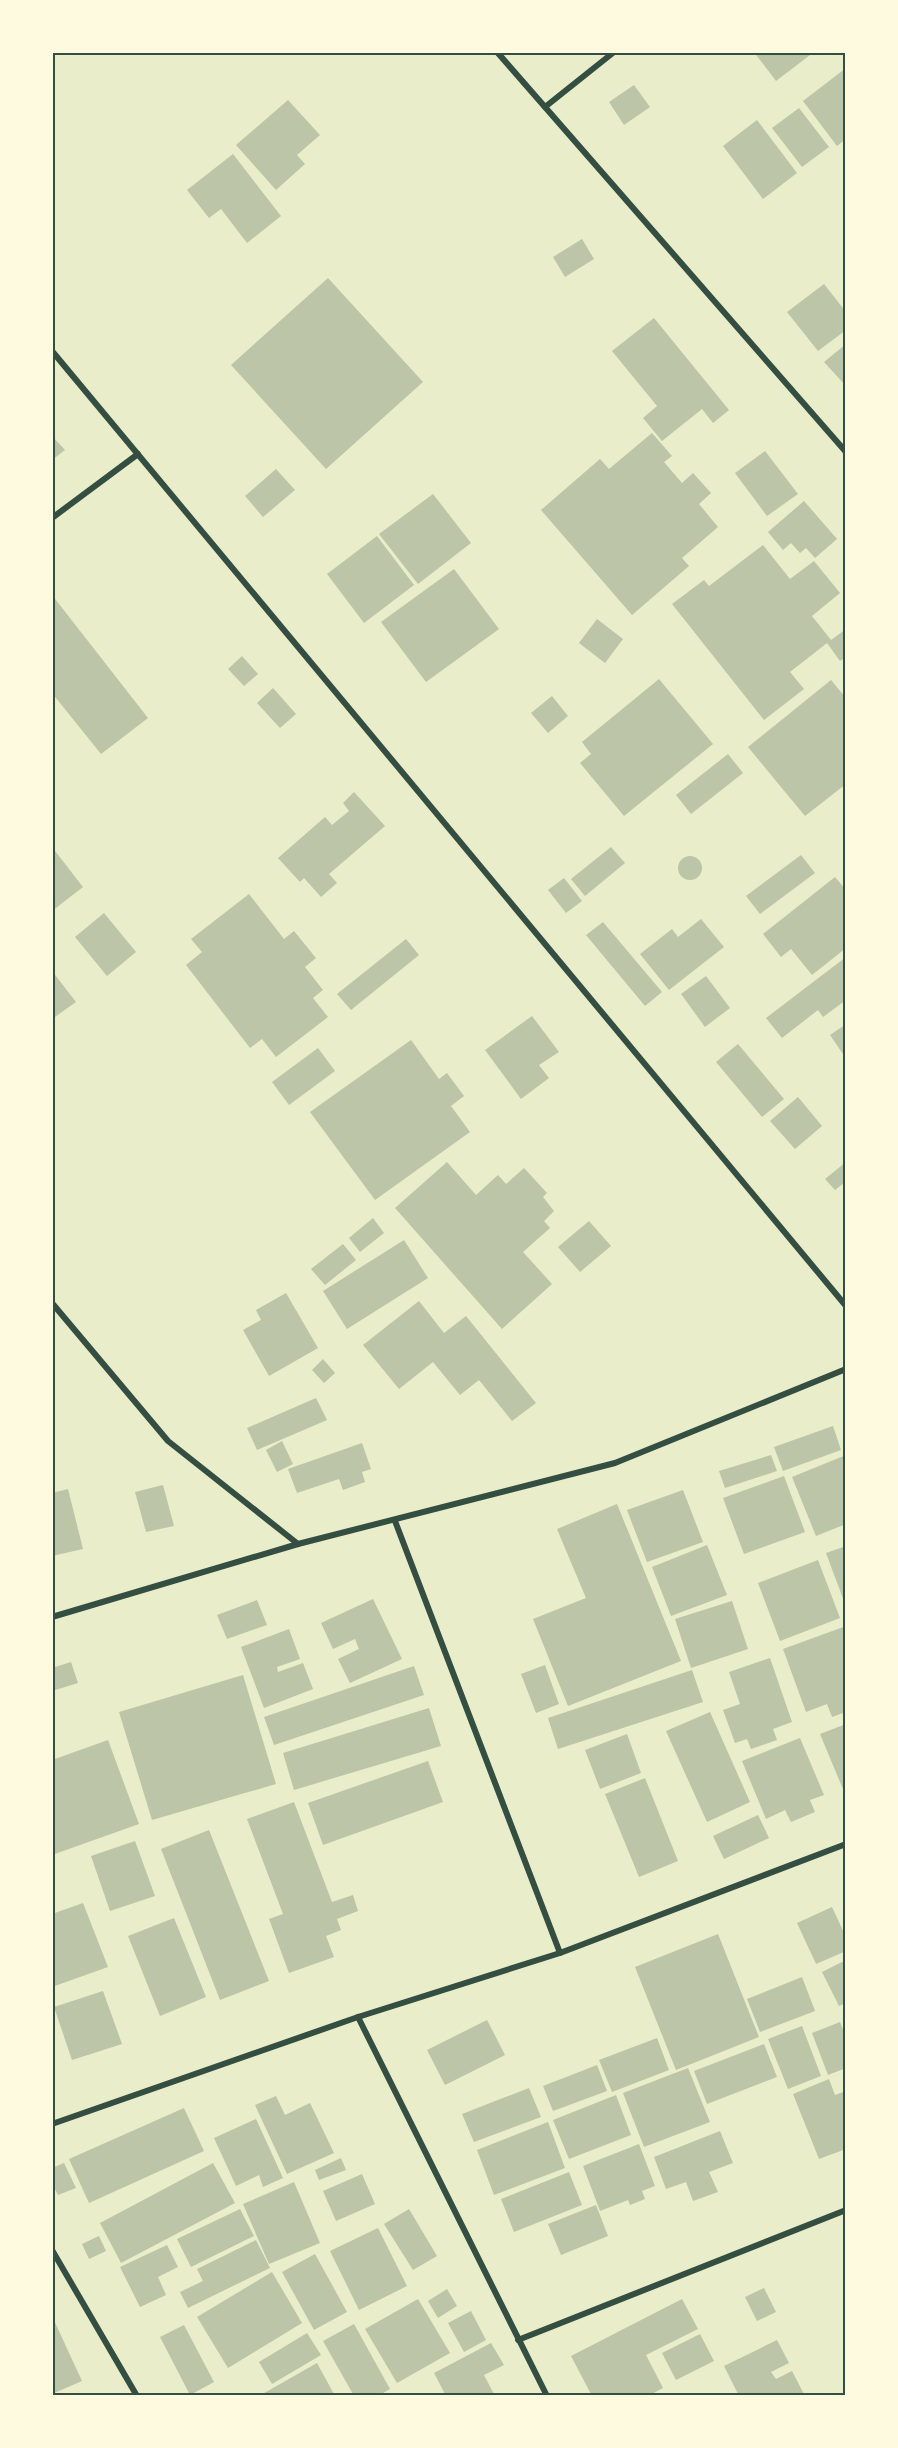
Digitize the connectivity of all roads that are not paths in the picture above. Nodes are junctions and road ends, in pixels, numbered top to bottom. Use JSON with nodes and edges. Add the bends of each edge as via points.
{"nodes":[{"id":1,"x":497,"y":52,"type":"edge"},
{"id":2,"x":614,"y":52,"type":"edge"},
{"id":3,"x":545,"y":107,"type":"junction"},
{"id":4,"x":52,"y":351,"type":"edge"},
{"id":5,"x":846,"y":452,"type":"edge"},
{"id":6,"x":138,"y":454,"type":"junction"},
{"id":7,"x":52,"y":518,"type":"edge"},
{"id":8,"x":52,"y":1303,"type":"edge"},
{"id":9,"x":846,"y":1306,"type":"edge"},
{"id":10,"x":846,"y":1369,"type":"edge"},
{"id":11,"x":395,"y":1521,"type":"junction"},
{"id":12,"x":298,"y":1544,"type":"junction"},
{"id":13,"x":52,"y":1617,"type":"edge"},
{"id":14,"x":846,"y":1844,"type":"edge"},
{"id":15,"x":560,"y":1953,"type":"junction"},
{"id":16,"x":358,"y":2017,"type":"junction"},
{"id":17,"x":52,"y":2124,"type":"edge"},
{"id":18,"x":846,"y":2210,"type":"edge"},
{"id":19,"x":52,"y":2250,"type":"edge"},
{"id":20,"x":518,"y":2340,"type":"junction"},
{"id":21,"x":137,"y":2396,"type":"edge"},
{"id":22,"x":547,"y":2396,"type":"edge"}],
"edges":[{"from":1,"to":3,"type":"street"},
{"from":2,"to":3,"type":"street"},
{"from":3,"to":5,"type":"street"},
{"from":4,"to":6,"type":"street"},
{"from":6,"to":7,"type":"street"},
{"from":6,"to":9,"type":"street"},
{"from":8,"to":12,"type":"street","via":[[168,1441]]},
{"from":10,"to":11,"type":"street","via":[[615,1463]]},
{"from":11,"to":12,"type":"street"},
{"from":11,"to":15,"type":"street"},
{"from":12,"to":13,"type":"street"},
{"from":14,"to":15,"type":"street"},
{"from":15,"to":16,"type":"street"},
{"from":16,"to":17,"type":"street"},
{"from":16,"to":20,"type":"street"},
{"from":18,"to":20,"type":"street"},
{"from":19,"to":21,"type":"street"},
{"from":20,"to":22,"type":"street"}]}
